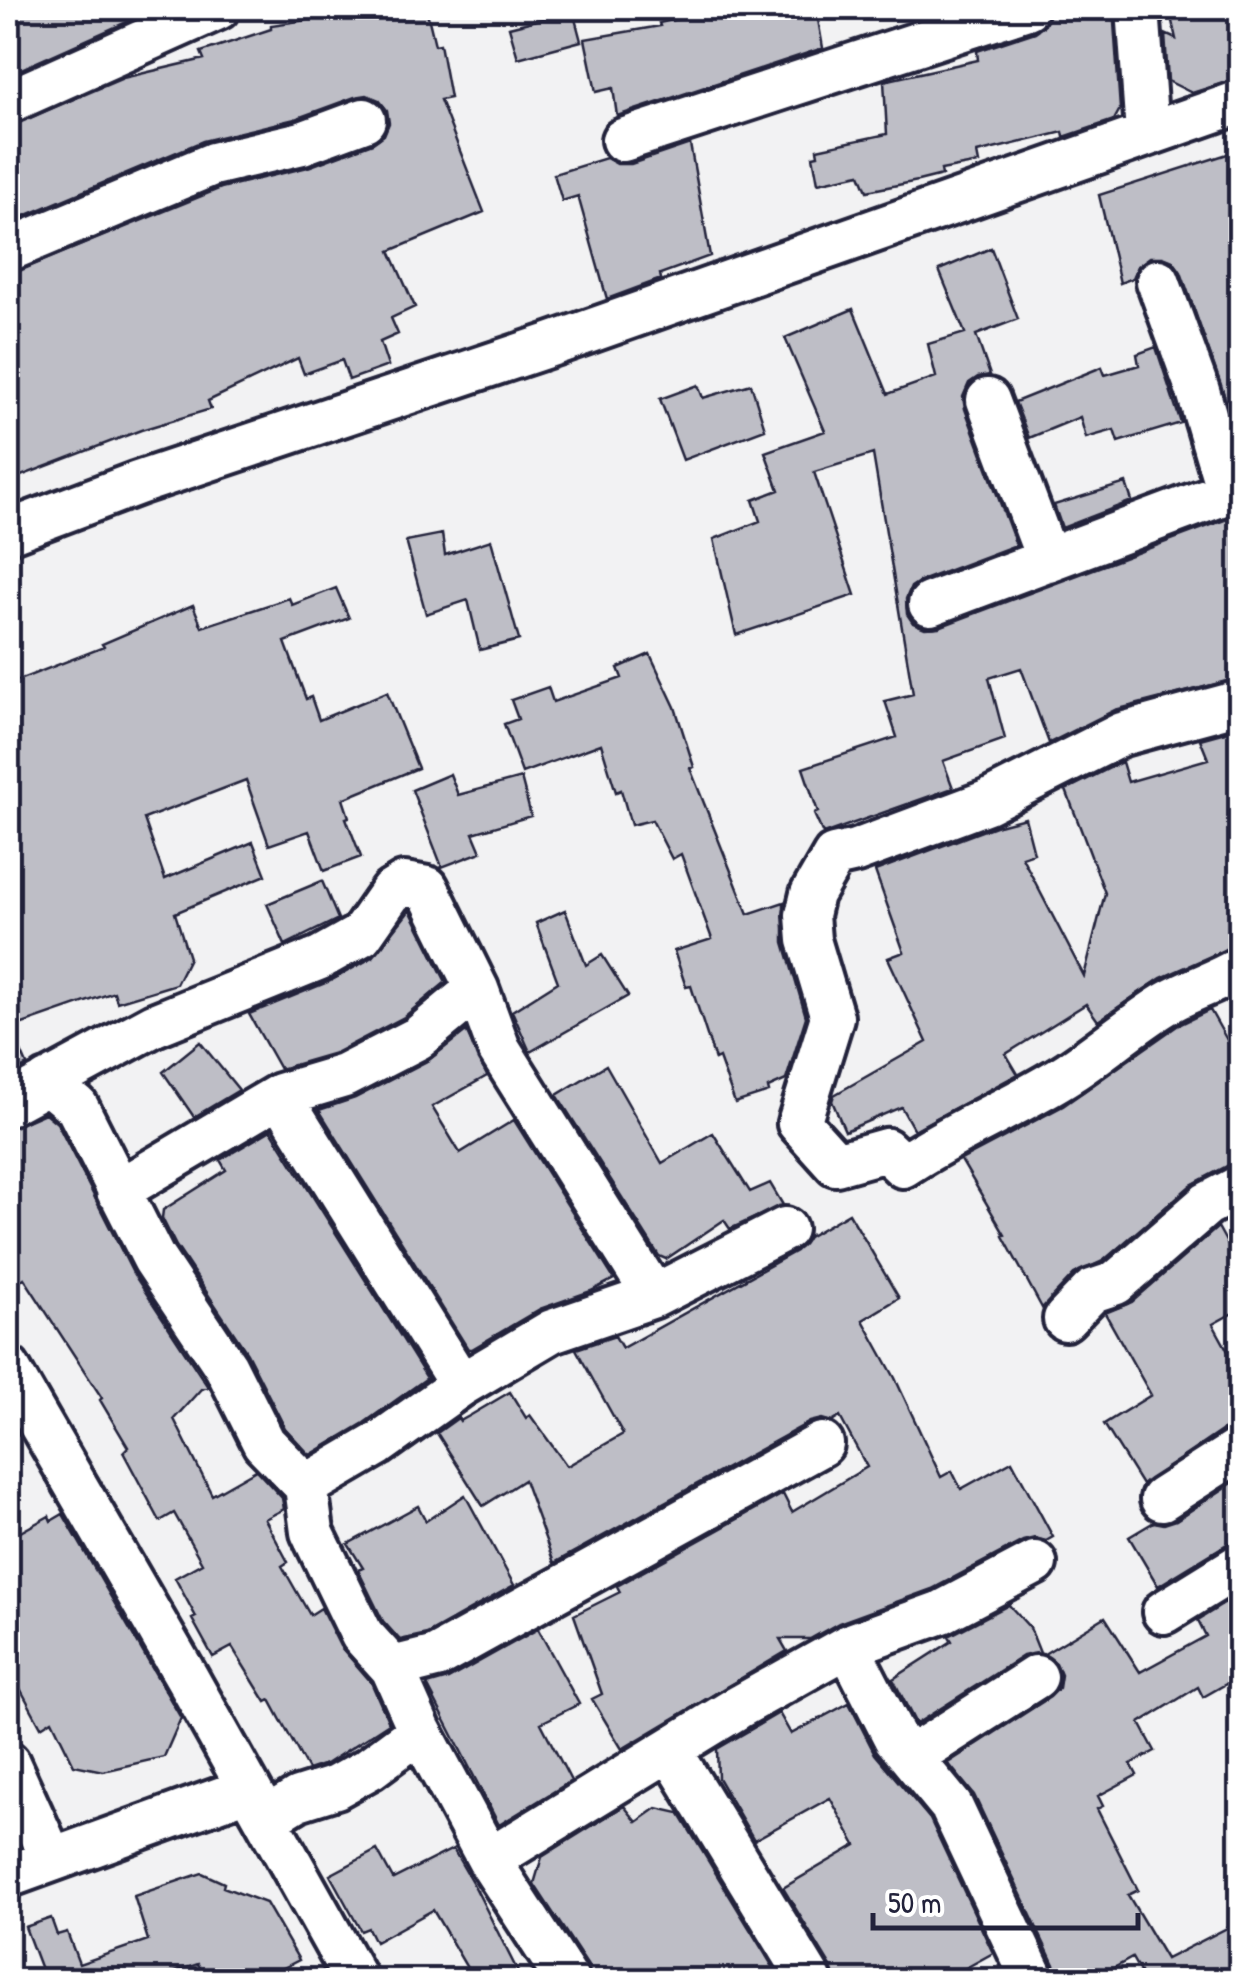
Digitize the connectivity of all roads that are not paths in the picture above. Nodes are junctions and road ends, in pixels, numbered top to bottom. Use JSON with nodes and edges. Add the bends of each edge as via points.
{"nodes":[{"id":1,"x":218,"y":8,"type":"edge"},
{"id":2,"x":1027,"y":8,"type":"edge"},
{"id":3,"x":1138,"y":8,"type":"edge"},
{"id":4,"x":8,"y":102,"type":"edge"},
{"id":5,"x":1240,"y":102,"type":"edge"},
{"id":6,"x":364,"y":120,"type":"dead end"},
{"id":7,"x":1147,"y":133,"type":"junction"},
{"id":8,"x":623,"y":140,"type":"dead end"},
{"id":9,"x":8,"y":250,"type":"edge"},
{"id":10,"x":1158,"y":281,"type":"dead end"},
{"id":11,"x":988,"y":400,"type":"dead end"},
{"id":12,"x":1234,"y":493,"type":"edge"},
{"id":13,"x":8,"y":532,"type":"edge"},
{"id":14,"x":1048,"y":560,"type":"junction"},
{"id":15,"x":930,"y":604,"type":"dead end"},
{"id":16,"x":1240,"y":702,"type":"edge"},
{"id":17,"x":1240,"y":968,"type":"edge"},
{"id":18,"x":478,"y":989,"type":"junction"},
{"id":19,"x":46,"y":1082,"type":"junction"},
{"id":20,"x":280,"y":1095,"type":"junction"},
{"id":21,"x":8,"y":1104,"type":"edge"},
{"id":22,"x":1240,"y":1187,"type":"edge"},
{"id":23,"x":118,"y":1191,"type":"junction"},
{"id":24,"x":785,"y":1229,"type":"dead end"},
{"id":25,"x":654,"y":1296,"type":"junction"},
{"id":26,"x":1065,"y":1319,"type":"dead end"},
{"id":27,"x":8,"y":1368,"type":"edge"},
{"id":28,"x":462,"y":1385,"type":"junction"},
{"id":29,"x":822,"y":1444,"type":"dead end"},
{"id":30,"x":1240,"y":1449,"type":"edge"},
{"id":31,"x":306,"y":1486,"type":"junction"},
{"id":32,"x":1162,"y":1499,"type":"dead end"},
{"id":33,"x":1035,"y":1562,"type":"dead end"},
{"id":34,"x":1240,"y":1565,"type":"edge"},
{"id":35,"x":1164,"y":1612,"type":"dead end"},
{"id":36,"x":848,"y":1646,"type":"junction"},
{"id":37,"x":392,"y":1668,"type":"junction"},
{"id":38,"x":1036,"y":1677,"type":"dead end"},
{"id":39,"x":420,"y":1731,"type":"junction"},
{"id":40,"x":670,"y":1750,"type":"junction"},
{"id":41,"x":911,"y":1757,"type":"junction"},
{"id":42,"x":8,"y":1763,"type":"edge"},
{"id":43,"x":257,"y":1804,"type":"junction"},
{"id":44,"x":52,"y":1860,"type":"junction"},
{"id":45,"x":488,"y":1860,"type":"junction"},
{"id":46,"x":8,"y":1876,"type":"edge"},
{"id":47,"x":356,"y":1980,"type":"edge"},
{"id":48,"x":567,"y":1980,"type":"edge"},
{"id":49,"x":810,"y":1980,"type":"edge"},
{"id":50,"x":1033,"y":1980,"type":"edge"}],
"edges":[{"from":1,"to":4,"type":"street"},
{"from":2,"to":8,"type":"street"},
{"from":3,"to":7,"type":"street"},
{"from":5,"to":7,"type":"street"},
{"from":6,"to":9,"type":"street","via":[[302,144],[213,164]]},
{"from":7,"to":13,"type":"street"},
{"from":10,"to":12,"type":"street"},
{"from":11,"to":14,"type":"street"},
{"from":12,"to":14,"type":"street"},
{"from":14,"to":15,"type":"street"},
{"from":16,"to":17,"type":"street","via":[[1122,734],[987,802],[834,856],[807,916],[832,1016],[800,1123],[836,1164],[886,1150],[903,1166],[1070,1072],[1167,1002]]},
{"from":18,"to":19,"type":"street","via":[[427,888],[404,884],[362,935],[154,1025]]},
{"from":18,"to":20,"type":"street","via":[[418,1038],[344,1076]]},
{"from":18,"to":25,"type":"street","via":[[499,1049]]},
{"from":19,"to":21,"type":"street"},
{"from":19,"to":23,"type":"street","via":[[76,1108]]},
{"from":20,"to":23,"type":"street"},
{"from":20,"to":28,"type":"street"},
{"from":22,"to":26,"type":"street","via":[[1207,1204]]},
{"from":23,"to":31,"type":"street","via":[[154,1260],[226,1367],[264,1443]]},
{"from":24,"to":25,"type":"street"},
{"from":25,"to":28,"type":"street","via":[[552,1332]]},
{"from":27,"to":43,"type":"street"},
{"from":28,"to":31,"type":"street"},
{"from":29,"to":37,"type":"street","via":[[436,1657]]},
{"from":30,"to":32,"type":"street"},
{"from":31,"to":37,"type":"street","via":[[312,1532],[362,1635]]},
{"from":33,"to":36,"type":"street","via":[[942,1612]]},
{"from":34,"to":35,"type":"street"},
{"from":36,"to":40,"type":"street"},
{"from":36,"to":41,"type":"street"},
{"from":37,"to":39,"type":"street"},
{"from":38,"to":41,"type":"street"},
{"from":39,"to":43,"type":"street","via":[[336,1786]]},
{"from":39,"to":45,"type":"street"},
{"from":40,"to":45,"type":"street"},
{"from":40,"to":49,"type":"street"},
{"from":41,"to":50,"type":"street","via":[[950,1806]]},
{"from":42,"to":44,"type":"street"},
{"from":43,"to":44,"type":"street"},
{"from":43,"to":47,"type":"street"},
{"from":44,"to":46,"type":"street"},
{"from":45,"to":48,"type":"street"}]}
